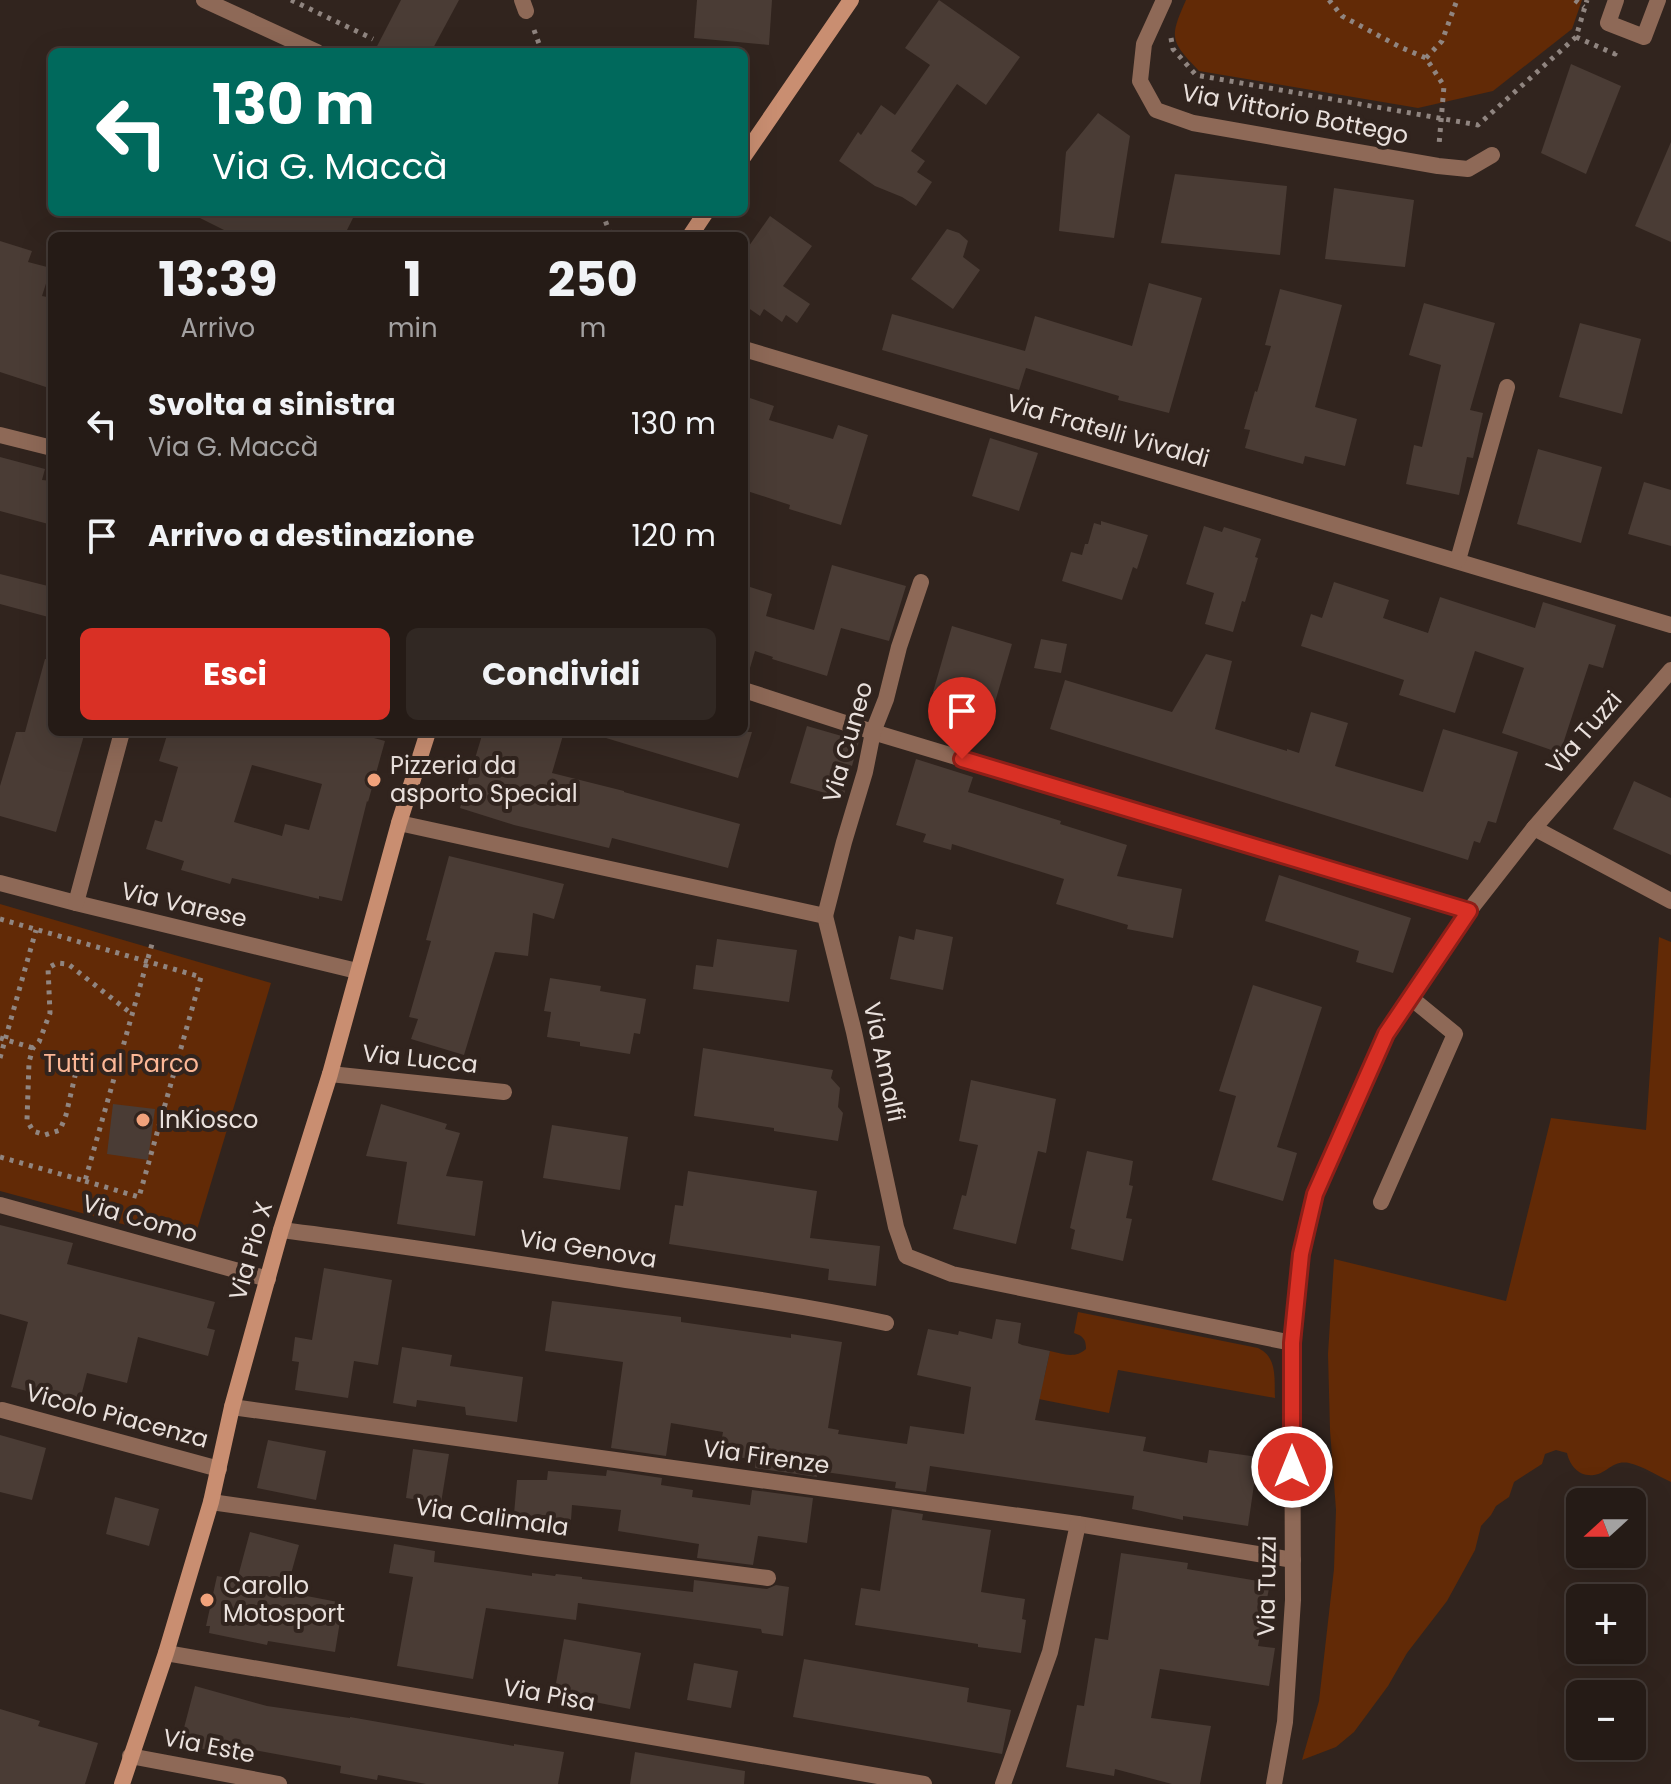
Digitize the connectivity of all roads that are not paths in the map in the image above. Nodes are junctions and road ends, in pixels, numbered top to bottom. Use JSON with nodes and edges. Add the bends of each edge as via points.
{"nodes":[{"id":1,"x":204,"y":0,"type":"edge"},
{"id":2,"x":851,"y":0,"type":"edge"},
{"id":3,"x":1164,"y":0,"type":"edge"},
{"id":4,"x":1616,"y":0,"type":"edge"},
{"id":5,"x":1658,"y":0,"type":"edge"},
{"id":6,"x":308,"y":48,"type":"edge"},
{"id":7,"x":748,"y":150,"type":"edge"},
{"id":8,"x":1492,"y":155,"type":"dead end"},
{"id":9,"x":748,"y":350,"type":"edge"},
{"id":10,"x":1507,"y":387,"type":"dead end"},
{"id":11,"x":0,"y":435,"type":"edge"},
{"id":12,"x":48,"y":447,"type":"edge"},
{"id":13,"x":1458,"y":560,"type":"junction"},
{"id":14,"x":921,"y":582,"type":"dead end"},
{"id":15,"x":1671,"y":625,"type":"edge"},
{"id":16,"x":1671,"y":670,"type":"edge"},
{"id":17,"x":748,"y":691,"type":"edge"},
{"id":18,"x":873,"y":732,"type":"junction"},
{"id":19,"x":121,"y":736,"type":"edge"},
{"id":20,"x":427,"y":736,"type":"edge"},
{"id":21,"x":399,"y":823,"type":"junction"},
{"id":22,"x":1534,"y":828,"type":"junction"},
{"id":23,"x":0,"y":883,"type":"edge"},
{"id":24,"x":1671,"y":901,"type":"edge"},
{"id":25,"x":76,"y":903,"type":"junction"},
{"id":26,"x":1469,"y":911,"type":"junction"},
{"id":27,"x":825,"y":916,"type":"junction"},
{"id":28,"x":357,"y":971,"type":"junction"},
{"id":29,"x":1411,"y":998,"type":"junction"},
{"id":30,"x":330,"y":1074,"type":"junction"},
{"id":31,"x":504,"y":1092,"type":"dead end"},
{"id":32,"x":1381,"y":1202,"type":"dead end"},
{"id":33,"x":0,"y":1205,"type":"edge"},
{"id":34,"x":281,"y":1230,"type":"junction"},
{"id":35,"x":268,"y":1279,"type":"junction"},
{"id":36,"x":886,"y":1323,"type":"dead end"},
{"id":37,"x":1292,"y":1343,"type":"junction"},
{"id":38,"x":232,"y":1407,"type":"junction"},
{"id":39,"x":2,"y":1410,"type":"edge"},
{"id":40,"x":219,"y":1469,"type":"junction"},
{"id":41,"x":211,"y":1502,"type":"junction"},
{"id":42,"x":1078,"y":1524,"type":"junction"},
{"id":43,"x":1293,"y":1560,"type":"junction"},
{"id":44,"x":768,"y":1578,"type":"dead end"},
{"id":45,"x":166,"y":1653,"type":"junction"},
{"id":46,"x":130,"y":1756,"type":"junction"},
{"id":47,"x":122,"y":1784,"type":"edge"},
{"id":48,"x":279,"y":1784,"type":"edge"},
{"id":49,"x":924,"y":1784,"type":"edge"},
{"id":50,"x":1003,"y":1784,"type":"edge"},
{"id":51,"x":1274,"y":1784,"type":"edge"}],
"edges":[{"from":1,"to":6,"type":"street"},
{"from":2,"to":7,"type":"street"},
{"from":3,"to":8,"type":"street","name":"Via Vittorio Bottego","via":[[1144,44],[1140,81],[1156,110],[1193,123],[1438,166],[1468,169]]},
{"from":4,"to":5,"type":"street","via":[[1608,23],[1644,37]]},
{"from":9,"to":13,"type":"street","name":"Via Fratelli Vivaldi"},
{"from":10,"to":13,"type":"street"},
{"from":11,"to":12,"type":"street"},
{"from":13,"to":15,"type":"street","name":"Via Fratelli Vivaldi"},
{"from":14,"to":18,"type":"street","name":"Via Cuneo"},
{"from":16,"to":22,"type":"street","name":"Via Tuzzi"},
{"from":17,"to":18,"type":"street"},
{"from":18,"to":26,"type":"street"},
{"from":18,"to":27,"type":"street","name":"Via Cuneo"},
{"from":19,"to":25,"type":"street"},
{"from":20,"to":21,"type":"street","name":"Via Pio X"},
{"from":21,"to":27,"type":"street"},
{"from":21,"to":28,"type":"street","name":"Via Pio X"},
{"from":22,"to":24,"type":"street"},
{"from":22,"to":26,"type":"street","name":"Via Tuzzi"},
{"from":23,"to":25,"type":"street","name":"Via Varese"},
{"from":25,"to":28,"type":"street","name":"Via Varese"},
{"from":26,"to":29,"type":"street","name":"Via Tuzzi"},
{"from":27,"to":37,"type":"street","name":"Via Amalfi","via":[[906,1256],[952,1274]]},
{"from":28,"to":30,"type":"street","name":"Via Pio X"},
{"from":29,"to":32,"type":"street","via":[[1455,1034]]},
{"from":29,"to":37,"type":"street","name":"Via Tuzzi","via":[[1386,1034],[1315,1194],[1301,1254]]},
{"from":30,"to":31,"type":"street","name":"Via Lucca"},
{"from":30,"to":34,"type":"street","name":"Via Pio X"},
{"from":33,"to":35,"type":"street","name":"Via Como"},
{"from":34,"to":35,"type":"street","name":"Via Pio X"},
{"from":34,"to":36,"type":"street","name":"Via Genova"},
{"from":35,"to":38,"type":"street","name":"Via Pio X"},
{"from":37,"to":43,"type":"street","name":"Via Tuzzi"},
{"from":38,"to":40,"type":"street","name":"Via Pio X"},
{"from":38,"to":42,"type":"street","name":"Via Firenze"},
{"from":39,"to":40,"type":"street","name":"Vicolo Piacenza"},
{"from":40,"to":41,"type":"street","name":"Via Pio X"},
{"from":41,"to":44,"type":"street","name":"Via Calimala"},
{"from":41,"to":45,"type":"street","name":"Via Pio X"},
{"from":42,"to":43,"type":"street","name":"Via Firenze"},
{"from":42,"to":50,"type":"street","via":[[1050,1652]]},
{"from":43,"to":51,"type":"street","name":"Via Tuzzi","via":[[1285,1722]]},
{"from":45,"to":46,"type":"street","name":"Via Pio X"},
{"from":45,"to":49,"type":"street","name":"Via Pisa"},
{"from":46,"to":47,"type":"street","name":"Via Pio X"},
{"from":46,"to":48,"type":"street","name":"Via Este"}]}
